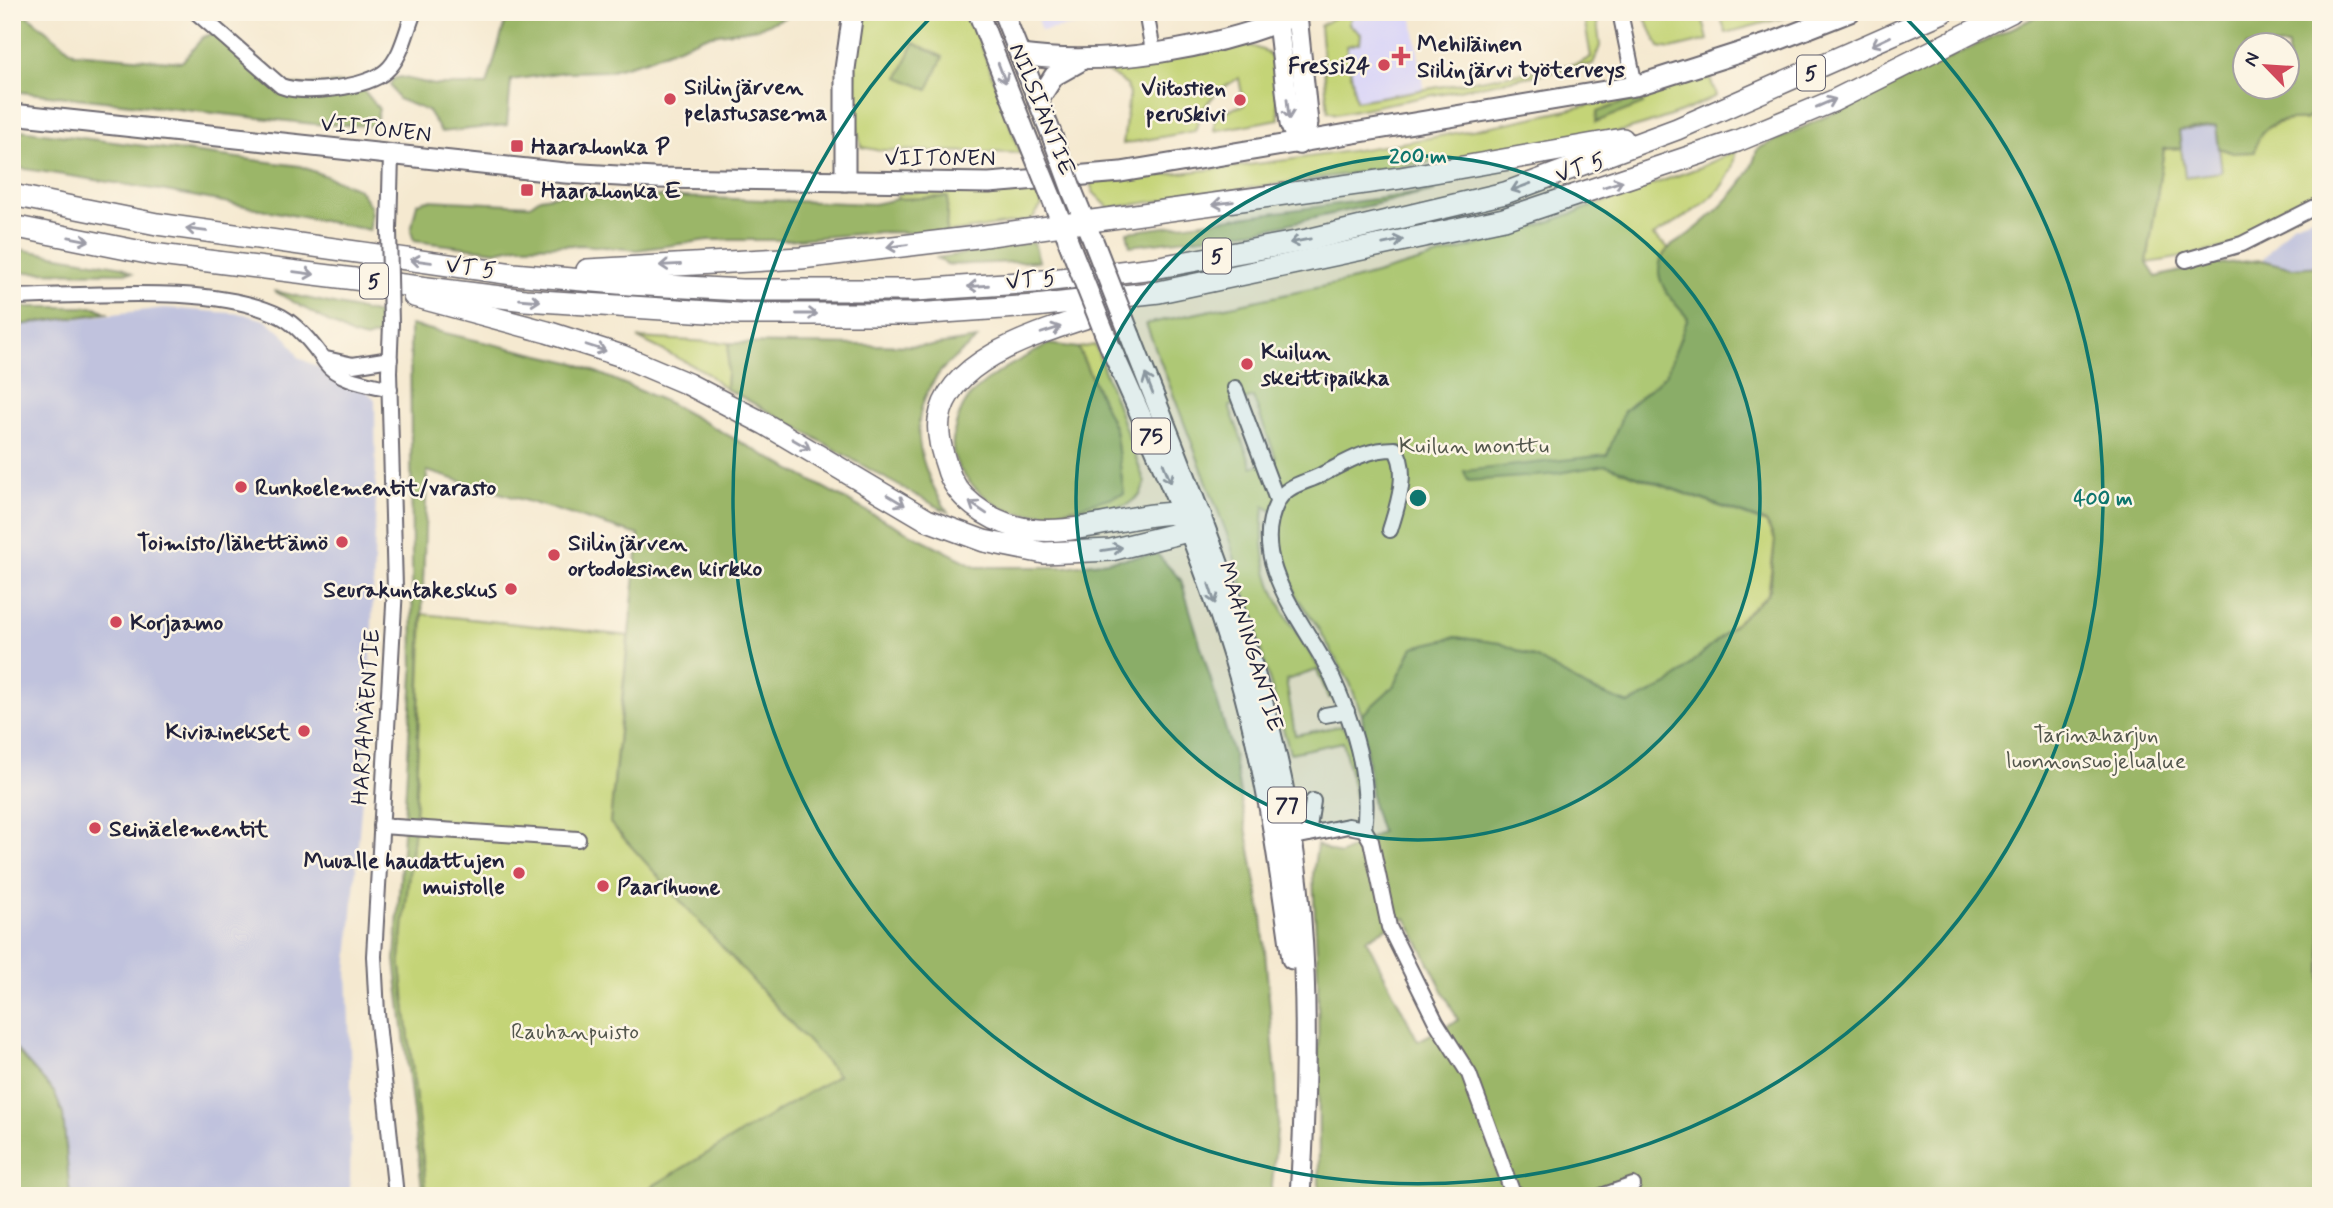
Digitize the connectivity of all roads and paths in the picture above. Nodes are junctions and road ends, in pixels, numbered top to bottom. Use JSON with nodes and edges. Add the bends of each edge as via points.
{"nodes":[{"id":1,"x":196,"y":12,"type":"edge"},
{"id":2,"x":414,"y":12,"type":"edge"},
{"id":3,"x":853,"y":12,"type":"edge"},
{"id":4,"x":978,"y":12,"type":"edge"},
{"id":5,"x":1003,"y":12,"type":"edge"},
{"id":6,"x":1146,"y":12,"type":"edge"},
{"id":7,"x":1620,"y":12,"type":"edge"},
{"id":8,"x":1850,"y":12,"type":"edge"},
{"id":9,"x":1943,"y":12,"type":"edge"},
{"id":10,"x":2011,"y":12,"type":"edge"},
{"id":11,"x":1300,"y":14,"type":"edge"},
{"id":12,"x":1279,"y":23,"type":"junction"},
{"id":13,"x":1153,"y":51,"type":"junction"},
{"id":14,"x":1020,"y":55,"type":"junction"},
{"id":15,"x":1081,"y":61,"type":"junction"},
{"id":16,"x":1635,"y":86,"type":"junction"},
{"id":17,"x":1038,"y":101,"type":"junction"},
{"id":18,"x":12,"y":114,"type":"edge"},
{"id":19,"x":1677,"y":129,"type":"junction"},
{"id":20,"x":1299,"y":144,"type":"junction"},
{"id":21,"x":391,"y":156,"type":"junction"},
{"id":22,"x":845,"y":180,"type":"junction"},
{"id":23,"x":12,"y":195,"type":"edge"},
{"id":24,"x":2321,"y":204,"type":"edge"},
{"id":25,"x":12,"y":226,"type":"edge"},
{"id":26,"x":1088,"y":229,"type":"junction"},
{"id":27,"x":1065,"y":232,"type":"junction"},
{"id":28,"x":2186,"y":260,"type":"dead end"},
{"id":29,"x":513,"y":274,"type":"junction"},
{"id":30,"x":366,"y":280,"type":"junction"},
{"id":31,"x":1159,"y":292,"type":"junction"},
{"id":32,"x":12,"y":296,"type":"edge"},
{"id":33,"x":324,"y":358,"type":"junction"},
{"id":34,"x":390,"y":359,"type":"junction"},
{"id":35,"x":1235,"y":388,"type":"dead end"},
{"id":36,"x":390,"y":389,"type":"junction"},
{"id":37,"x":1278,"y":500,"type":"junction"},
{"id":38,"x":1190,"y":519,"type":"junction"},
{"id":39,"x":1390,"y":530,"type":"dead end"},
{"id":40,"x":1347,"y":711,"type":"junction"},
{"id":41,"x":1325,"y":715,"type":"dead end"},
{"id":42,"x":1313,"y":801,"type":"dead end"},
{"id":43,"x":381,"y":826,"type":"junction"},
{"id":44,"x":1364,"y":829,"type":"junction"},
{"id":45,"x":1292,"y":837,"type":"junction"},
{"id":46,"x":578,"y":839,"type":"dead end"},
{"id":47,"x":1633,"y":1185,"type":"dead end"},
{"id":48,"x":396,"y":1196,"type":"edge"},
{"id":49,"x":1300,"y":1196,"type":"edge"},
{"id":50,"x":1521,"y":1196,"type":"edge"},
{"id":51,"x":1601,"y":1196,"type":"edge"}],
"edges":[{"from":1,"to":2,"type":"street","via":[[281,86],[298,91],[358,83],[386,71],[398,55]]},
{"from":3,"to":22,"type":"main road","via":[[845,69]]},
{"from":4,"to":27,"type":"main road","name":"NILSIÄNTIE","number":"75","one_way":true,"bridge":true},
{"from":5,"to":14,"type":"main road","name":"NILSIÄNTIE","number":"75"},
{"from":6,"to":13,"type":"street"},
{"from":7,"to":16,"type":"street"},
{"from":8,"to":16,"type":"main road","name":"VIITONEN"},
{"from":9,"to":19,"type":"highway","name":"VT 5","number":"5","one_way":true},
{"from":31,"to":10,"type":"highway","name":"VT 5","number":"5","one_way":true,"via":[[1504,219],[1737,141],[1833,101]]},
{"from":11,"to":12,"type":"main road"},
{"from":11,"to":20,"type":"main road","via":[[1308,123]]},
{"from":12,"to":13,"type":"main road","via":[[1208,44]]},
{"from":12,"to":20,"type":"main road","one_way":true,"via":[[1290,124]]},
{"from":13,"to":15,"type":"main road"},
{"from":14,"to":15,"type":"main road"},
{"from":14,"to":17,"type":"main road","name":"NILSIÄNTIE","number":"75"},
{"from":15,"to":17,"type":"main road","via":[[1055,76]]},
{"from":16,"to":20,"type":"main road","name":"VIITONEN"},
{"from":17,"to":26,"type":"main road","name":"NILSIÄNTIE","number":"75","bridge":true},
{"from":18,"to":21,"type":"main road","name":"VIITONEN"},
{"from":19,"to":26,"type":"highway","one_way":true},
{"from":19,"to":29,"type":"highway","name":"VT 5","number":"5","one_way":true,"via":[[1505,193],[1307,240],[1154,268],[916,290],[742,290]]},
{"from":20,"to":22,"type":"main road","name":"VIITONEN","via":[[1121,173],[989,183]]},
{"from":21,"to":22,"type":"main road","name":"VIITONEN","via":[[654,178]]},
{"from":21,"to":34,"type":"street","name":"HARJAMÄENTIE","bridge":true},
{"from":29,"to":23,"type":"highway","name":"VT 5","number":"5","one_way":true,"via":[[157,224]]},
{"from":24,"to":28,"type":"street","via":[[2242,244]]},
{"from":25,"to":30,"type":"highway","name":"VT 5","number":"5","one_way":true,"via":[[152,254]]},
{"from":26,"to":27,"type":"highway"},
{"from":38,"to":26,"type":"main road","name":"MAANINGANTIE","number":"75","one_way":true,"bridge":true,"via":[[1130,335]]},
{"from":27,"to":29,"type":"highway","one_way":true,"via":[[801,258]]},
{"from":27,"to":38,"type":"main road","name":"MAANINGANTIE","number":"75","one_way":true,"bridge":true,"via":[[1109,344]]},
{"from":30,"to":31,"type":"highway","name":"VT 5","number":"5","one_way":true,"via":[[525,300],[739,314],[914,314]]},
{"from":30,"to":38,"type":"highway","one_way":true,"via":[[622,356],[765,424],[927,520],[984,541],[1044,553],[1111,550]]},
{"from":38,"to":31,"type":"highway","one_way":true,"via":[[1097,527],[1017,527],[966,500],[948,473],[939,440],[946,399],[976,365],[1025,339]]},
{"from":32,"to":33,"type":"street","via":[[177,296],[236,303],[284,318]]},
{"from":33,"to":34,"type":"street","via":[[353,365]]},
{"from":33,"to":36,"type":"street","via":[[341,373]]},
{"from":34,"to":36,"type":"street","name":"HARJAMÄENTIE"},
{"from":35,"to":37,"type":"street"},
{"from":36,"to":43,"type":"street","name":"HARJAMÄENTIE","via":[[395,588]]},
{"from":37,"to":39,"type":"street","via":[[1291,488],[1373,449],[1395,449],[1402,473]]},
{"from":37,"to":40,"type":"street","via":[[1269,535],[1273,561],[1288,600],[1333,677]]},
{"from":38,"to":45,"type":"main road","name":"MAANINGANTIE","number":"77","via":[[1216,550],[1263,703]]},
{"from":40,"to":41,"type":"street"},
{"from":40,"to":44,"type":"street","via":[[1362,766],[1367,808]]},
{"from":42,"to":45,"type":"street"},
{"from":43,"to":46,"type":"street"},
{"from":43,"to":48,"type":"street","name":"HARJAMÄENTIE","via":[[374,956]]},
{"from":44,"to":45,"type":"street","via":[[1348,826]]},
{"from":44,"to":50,"type":"street","via":[[1371,841],[1389,927],[1436,1022],[1469,1074],[1512,1191]]},
{"from":45,"to":49,"type":"main road","name":"MAANINGANTIE","number":"77","via":[[1305,963]]},
{"from":47,"to":51,"type":"street"}]}
